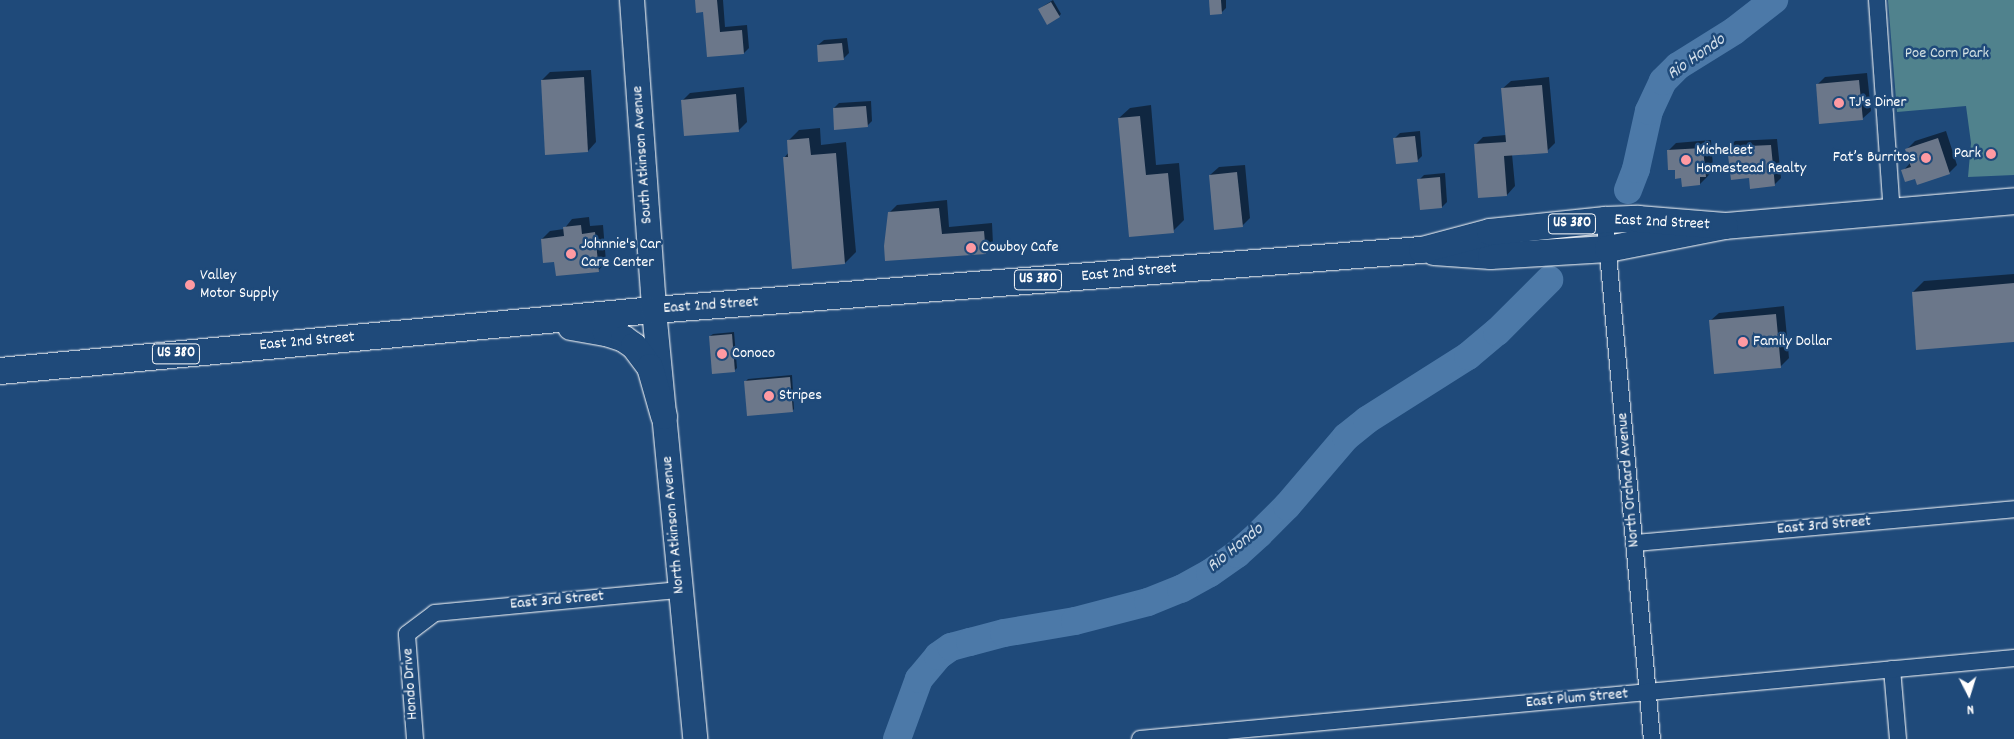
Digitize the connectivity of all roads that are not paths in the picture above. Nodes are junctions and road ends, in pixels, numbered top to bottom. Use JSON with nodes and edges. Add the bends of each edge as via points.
{"nodes":[{"id":1,"x":632,"y":0,"type":"edge"},
{"id":2,"x":1877,"y":0,"type":"edge"},
{"id":3,"x":2014,"y":202,"type":"edge"},
{"id":4,"x":1892,"y":212,"type":"junction"},
{"id":5,"x":1605,"y":220,"type":"junction"},
{"id":6,"x":1725,"y":226,"type":"junction"},
{"id":7,"x":1608,"y":249,"type":"junction"},
{"id":8,"x":1422,"y":250,"type":"junction"},
{"id":9,"x":654,"y":310,"type":"junction"},
{"id":10,"x":520,"y":322,"type":"junction"},
{"id":11,"x":0,"y":371,"type":"edge"},
{"id":12,"x":664,"y":416,"type":"junction"},
{"id":13,"x":2014,"y":509,"type":"edge"},
{"id":14,"x":1635,"y":543,"type":"junction"},
{"id":15,"x":680,"y":590,"type":"junction"},
{"id":16,"x":435,"y":613,"type":"joint"},
{"id":17,"x":2014,"y":658,"type":"edge"},
{"id":18,"x":1892,"y":669,"type":"junction"},
{"id":19,"x":1648,"y":692,"type":"junction"},
{"id":20,"x":415,"y":739,"type":"edge"},
{"id":21,"x":695,"y":739,"type":"edge"},
{"id":22,"x":1140,"y":739,"type":"edge"},
{"id":23,"x":1652,"y":739,"type":"edge"},
{"id":24,"x":1898,"y":739,"type":"edge"}],
"edges":[{"from":1,"to":9,"type":"main road","name":"South Atkinson Avenue"},
{"from":2,"to":4,"type":"street"},
{"from":3,"to":4,"type":"main road","name":"East 2nd Street","number":"US 380"},
{"from":4,"to":6,"type":"main road","name":"East 2nd Street","number":"US 380"},
{"from":5,"to":6,"type":"main road","name":"East 2nd Street","number":"US 380","via":[[1657,220]]},
{"from":5,"to":7,"type":"street","name":"North Orchard Avenue"},
{"from":5,"to":8,"type":"main road","name":"East 2nd Street","number":"US 380","via":[[1490,232]]},
{"from":6,"to":7,"type":"main road","name":"East 2nd Street","number":"US 380"},
{"from":7,"to":8,"type":"main road","name":"East 2nd Street","number":"US 380","via":[[1491,256]]},
{"from":7,"to":14,"type":"street","name":"North Orchard Avenue"},
{"from":8,"to":9,"type":"main road","name":"East 2nd Street","number":"US 380"},
{"from":9,"to":10,"type":"main road","name":"East 2nd Street","number":"US 380"},
{"from":9,"to":12,"type":"main road","name":"North Atkinson Avenue"},
{"from":10,"to":11,"type":"main road","name":"East 2nd Street","number":"US 380"},
{"from":10,"to":12,"type":"main road","via":[[591,330],[624,339],[639,351],[650,367]]},
{"from":12,"to":15,"type":"main road","name":"North Atkinson Avenue"},
{"from":13,"to":14,"type":"street","name":"East 3rd Street"},
{"from":14,"to":19,"type":"street","name":"North Orchard Avenue"},
{"from":15,"to":16,"type":"street","name":"East 3rd Street"},
{"from":15,"to":21,"type":"main road","name":"North Atkinson Avenue"},
{"from":16,"to":20,"type":"street","name":"Hondo Drive","via":[[407,634]]},
{"from":17,"to":18,"type":"street","name":"East Plum Street"},
{"from":18,"to":19,"type":"street","name":"East Plum Street"},
{"from":18,"to":24,"type":"street"},
{"from":19,"to":22,"type":"street","name":"East Plum Street"},
{"from":19,"to":23,"type":"street","name":"North Orchard Avenue"}]}
